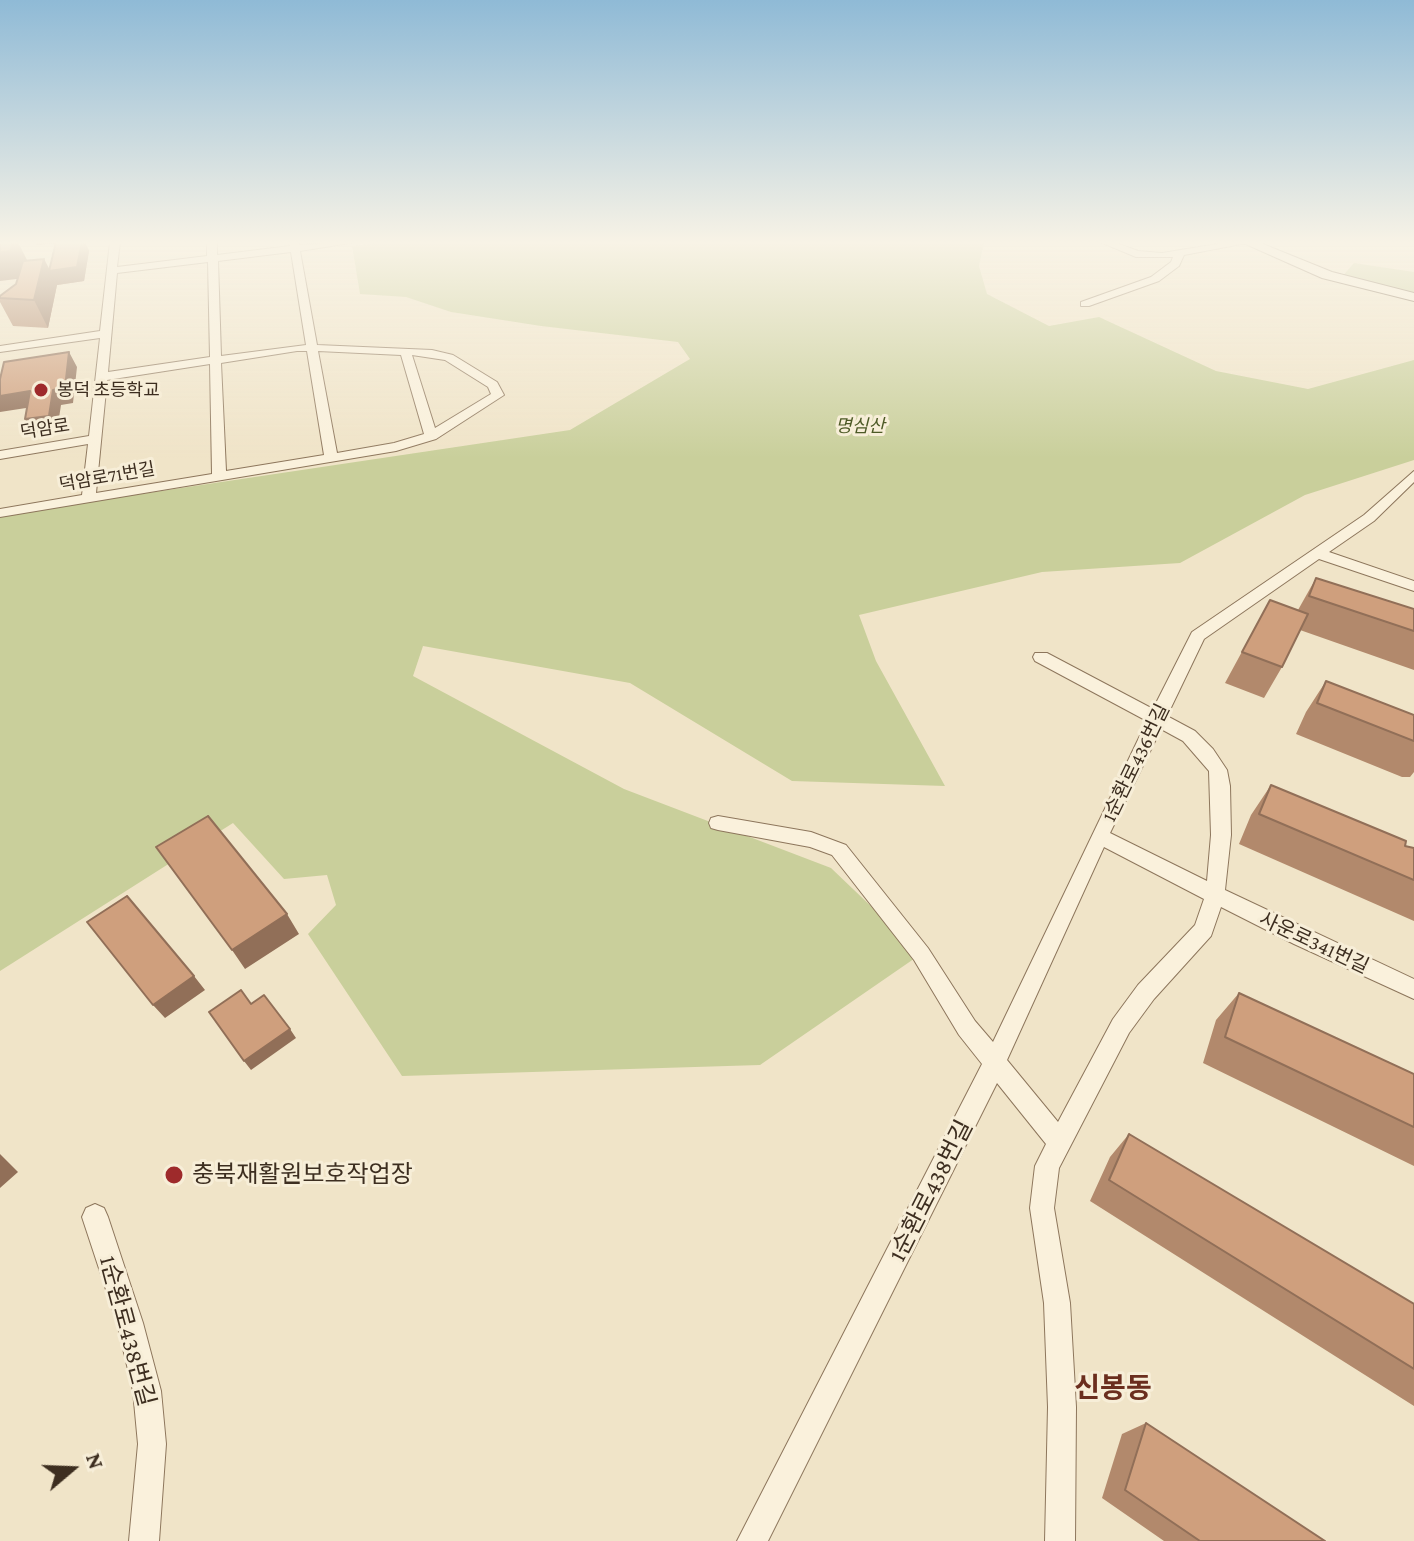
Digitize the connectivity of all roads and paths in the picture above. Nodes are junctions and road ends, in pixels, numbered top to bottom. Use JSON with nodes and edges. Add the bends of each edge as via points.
{"nodes":[{"id":1,"x":107,"y":314,"type":"edge"},
{"id":2,"x":214,"y":314,"type":"edge"},
{"id":3,"x":306,"y":314,"type":"edge"},
{"id":4,"x":104,"y":334,"type":"junction"},
{"id":5,"x":312,"y":348,"type":"junction"},
{"id":6,"x":0,"y":349,"type":"edge"},
{"id":7,"x":407,"y":352,"type":"junction"},
{"id":8,"x":216,"y":359,"type":"junction"},
{"id":9,"x":100,"y":377,"type":"junction"},
{"id":10,"x":431,"y":436,"type":"junction"},
{"id":11,"x":96,"y":439,"type":"junction"},
{"id":12,"x":0,"y":455,"type":"edge"},
{"id":13,"x":331,"y":458,"type":"junction"},
{"id":14,"x":1414,"y":475,"type":"edge"},
{"id":15,"x":219,"y":476,"type":"junction"},
{"id":16,"x":89,"y":498,"type":"junction"},
{"id":17,"x":0,"y":513,"type":"edge"},
{"id":18,"x":1319,"y":554,"type":"junction"},
{"id":19,"x":1414,"y":586,"type":"edge"},
{"id":20,"x":1041,"y":657,"type":"dead end"},
{"id":21,"x":1158,"y":718,"type":"junction"},
{"id":22,"x":718,"y":823,"type":"dead end"},
{"id":23,"x":1099,"y":836,"type":"junction"},
{"id":24,"x":1215,"y":896,"type":"junction"},
{"id":25,"x":1414,"y":989,"type":"edge"},
{"id":26,"x":994,"y":1064,"type":"junction"},
{"id":27,"x":1059,"y":1142,"type":"junction"},
{"id":28,"x":95,"y":1217,"type":"dead end"},
{"id":29,"x":144,"y":1541,"type":"edge"},
{"id":30,"x":752,"y":1541,"type":"edge"},
{"id":31,"x":1060,"y":1541,"type":"edge"}],
"edges":[{"from":1,"to":4,"type":"street","name":"덕암로"},
{"from":2,"to":8,"type":"street"},
{"from":3,"to":5,"type":"street"},
{"from":4,"to":6,"type":"street"},
{"from":4,"to":9,"type":"street","name":"덕암로"},
{"from":5,"to":7,"type":"street","name":"덕암로71번길"},
{"from":5,"to":8,"type":"street","name":"덕암로71번길"},
{"from":5,"to":13,"type":"street"},
{"from":7,"to":10,"type":"street"},
{"from":7,"to":10,"type":"street","name":"덕암로71번길","via":[[449,357],[497,389],[494,399]]},
{"from":8,"to":9,"type":"street","name":"덕암로71번길"},
{"from":8,"to":15,"type":"street"},
{"from":9,"to":11,"type":"street","name":"덕암로"},
{"from":10,"to":13,"type":"street","name":"덕암로71번길"},
{"from":11,"to":12,"type":"street","name":"덕암로"},
{"from":11,"to":16,"type":"street","name":"덕암로"},
{"from":13,"to":15,"type":"street","name":"덕암로71번길"},
{"from":14,"to":18,"type":"street","name":"1순환로436번길","via":[[1369,518]]},
{"from":15,"to":16,"type":"street","name":"덕암로71번길"},
{"from":16,"to":17,"type":"street","name":"덕암로71번길"},
{"from":18,"to":19,"type":"street"},
{"from":18,"to":21,"type":"street","name":"1순환로436번길","via":[[1198,636]]},
{"from":20,"to":21,"type":"street"},
{"from":21,"to":23,"type":"street","name":"1순환로436번길"},
{"from":21,"to":24,"type":"street","via":[[1189,736],[1218,770],[1221,835]]},
{"from":22,"to":26,"type":"street","via":[[839,850],[921,954]]},
{"from":23,"to":24,"type":"street","name":"1순환로436번길"},
{"from":23,"to":26,"type":"street","name":"1순환로438번길"},
{"from":24,"to":25,"type":"street","name":"사운로341번길"},
{"from":24,"to":27,"type":"street","via":[[1204,930],[1121,1026]]},
{"from":26,"to":27,"type":"street"},
{"from":26,"to":30,"type":"street","name":"1순환로438번길"},
{"from":27,"to":31,"type":"street","via":[[1047,1166],[1042,1208],[1058,1318]]},
{"from":28,"to":29,"type":"street","name":"1순환로438번길","via":[[147,1391],[152,1444]]}]}
